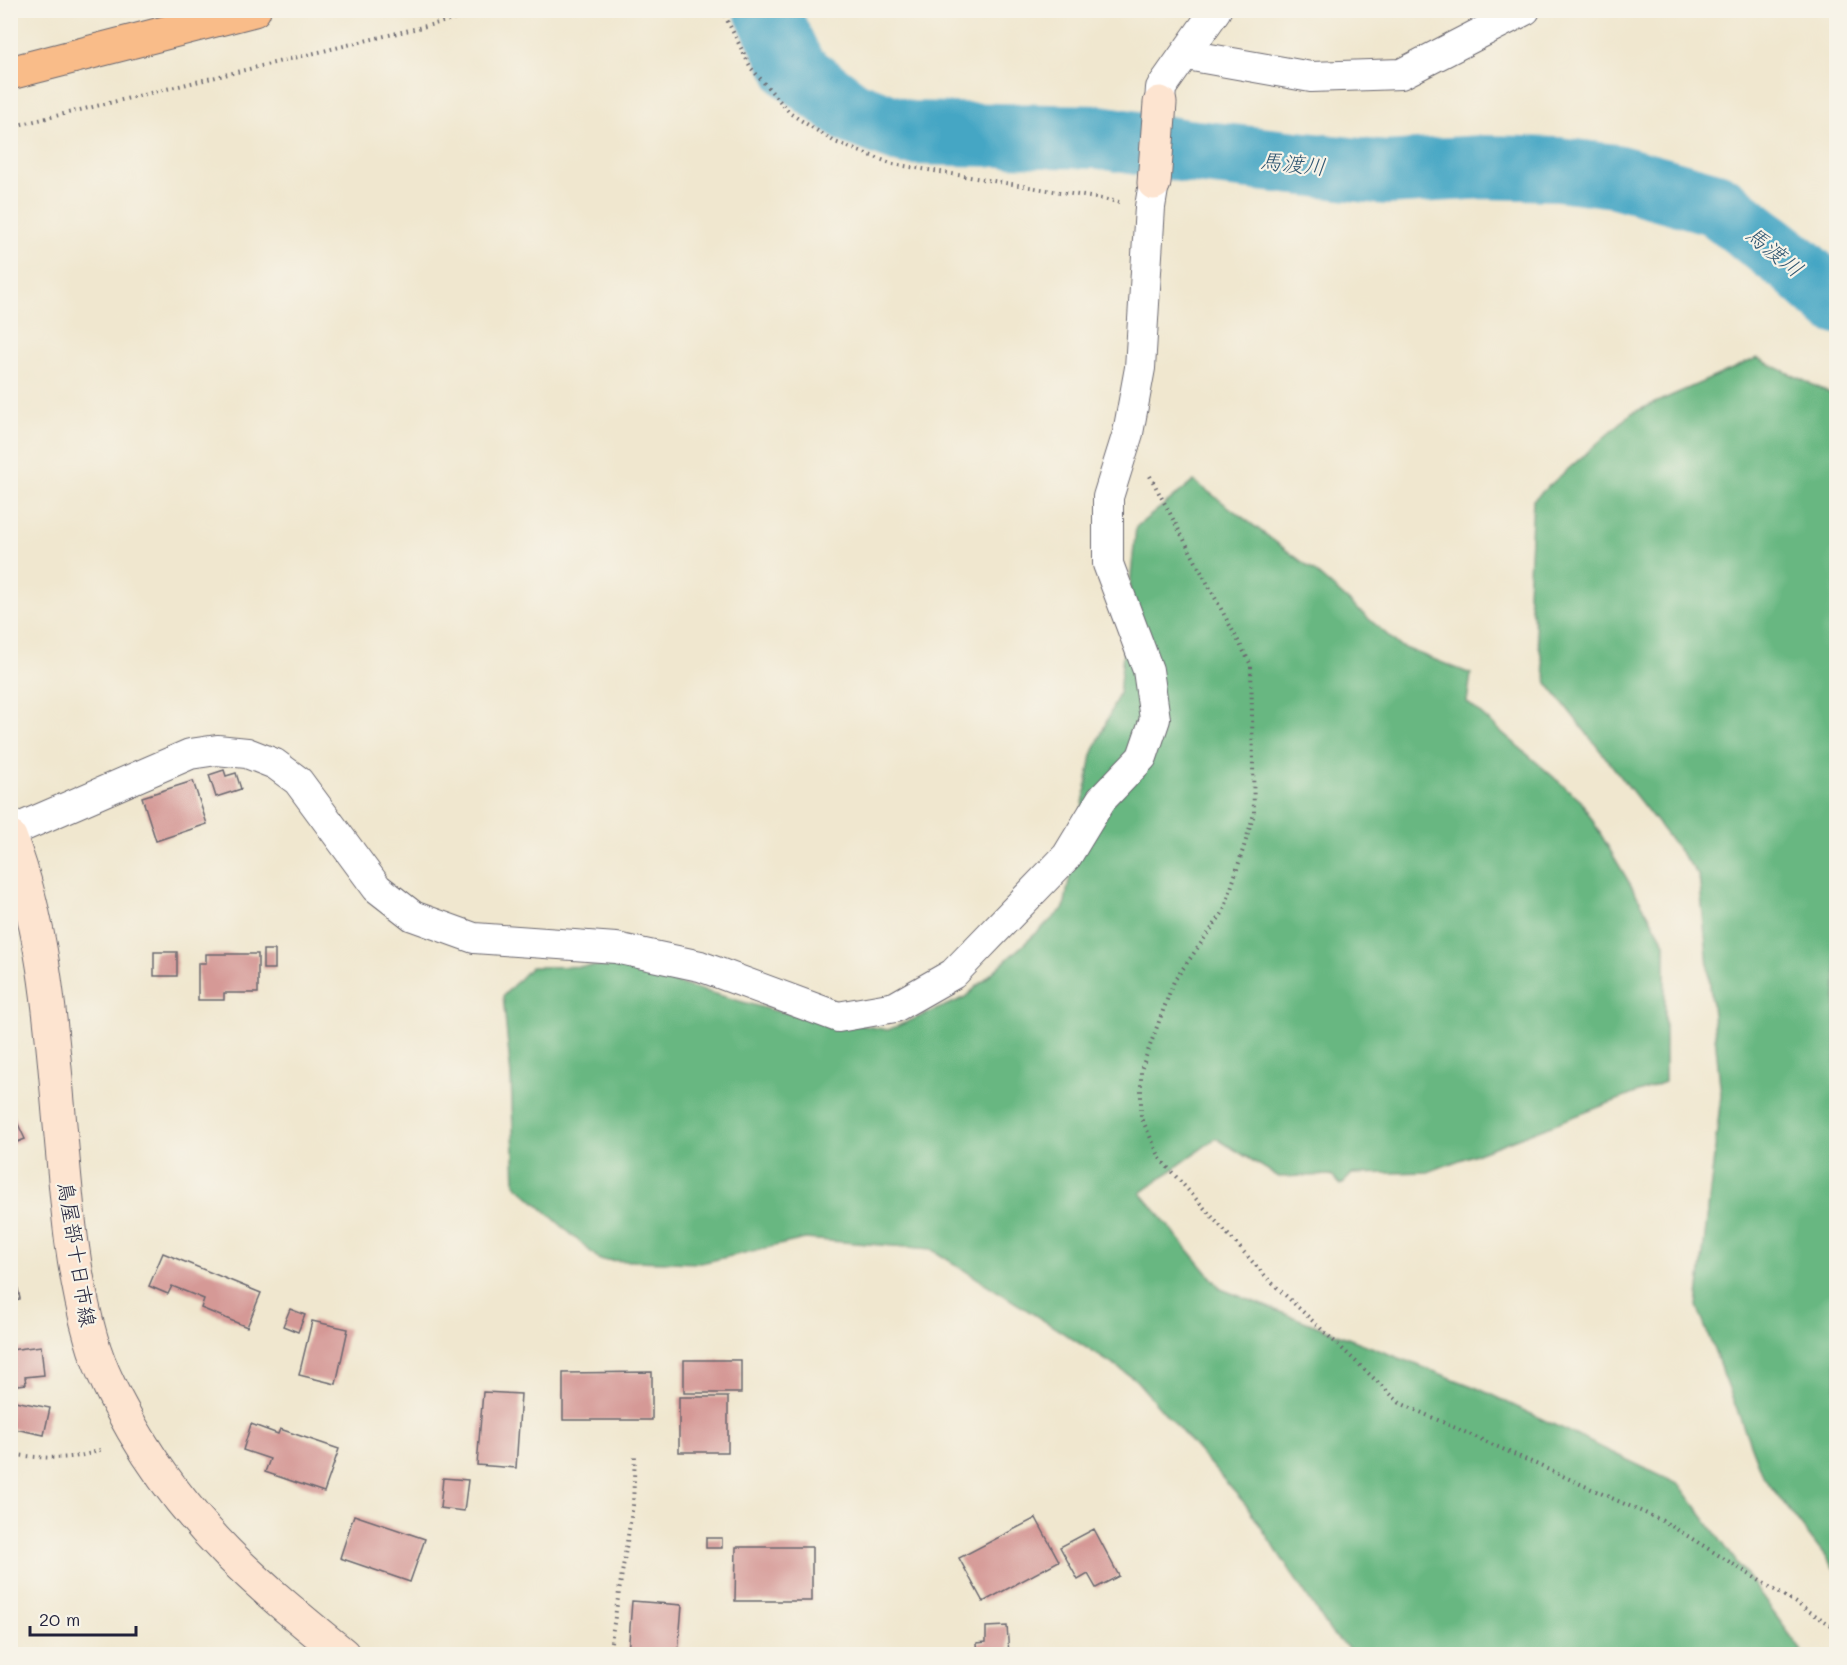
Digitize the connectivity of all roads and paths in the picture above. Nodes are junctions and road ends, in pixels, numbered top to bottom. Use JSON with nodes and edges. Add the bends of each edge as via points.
{"nodes":[{"id":1,"x":254,"y":10,"type":"edge"},
{"id":2,"x":492,"y":10,"type":"edge"},
{"id":3,"x":722,"y":10,"type":"edge"},
{"id":4,"x":1216,"y":10,"type":"edge"},
{"id":5,"x":1525,"y":10,"type":"edge"},
{"id":6,"x":1186,"y":55,"type":"junction"},
{"id":7,"x":10,"y":73,"type":"edge"},
{"id":8,"x":1160,"y":103,"type":"joint"},
{"id":9,"x":10,"y":128,"type":"edge"},
{"id":10,"x":1152,"y":195,"type":"junction"},
{"id":11,"x":1128,"y":433,"type":"junction"},
{"id":12,"x":10,"y":832,"type":"edge"},
{"id":13,"x":10,"y":837,"type":"edge"},
{"id":14,"x":135,"y":1433,"type":"junction"},
{"id":15,"x":10,"y":1454,"type":"edge"},
{"id":16,"x":635,"y":1454,"type":"dead end"},
{"id":17,"x":1836,"y":1628,"type":"edge"},
{"id":18,"x":343,"y":1654,"type":"edge"},
{"id":19,"x":609,"y":1654,"type":"edge"}],
"edges":[{"from":1,"to":7,"type":"highway"},
{"from":2,"to":9,"type":"path"},
{"from":3,"to":10,"type":"path","via":[[751,68],[791,114],[835,142],[893,164]]},
{"from":4,"to":6,"type":"street"},
{"from":5,"to":6,"type":"street","via":[[1401,74],[1311,77]]},
{"from":6,"to":8,"type":"street","via":[[1161,88]]},
{"from":8,"to":10,"type":"main road"},
{"from":10,"to":11,"type":"street","via":[[1140,368]]},
{"from":11,"to":12,"type":"street","via":[[1108,497],[1108,564],[1148,670],[1155,719],[1142,757],[1101,800],[1067,856],[953,974],[895,1007],[838,1017],[700,966],[616,948],[474,938],[413,916],[377,888],[298,781],[275,764],[247,753],[217,750],[190,754]]},
{"from":11,"to":17,"type":"path","via":[[1251,665],[1254,814],[1224,911],[1174,981],[1142,1071],[1142,1117],[1161,1160],[1268,1279],[1400,1403],[1665,1522]]},
{"from":13,"to":14,"type":"main road","name":"鳥屋部十日市線","via":[[26,879],[42,951],[77,1279],[91,1338],[109,1389]]},
{"from":14,"to":15,"type":"path","via":[[92,1454],[42,1459]]},
{"from":14,"to":18,"type":"main road","name":"鳥屋部十日市線","via":[[176,1497],[223,1551]]},
{"from":16,"to":19,"type":"path","via":[[633,1505]]}]}
